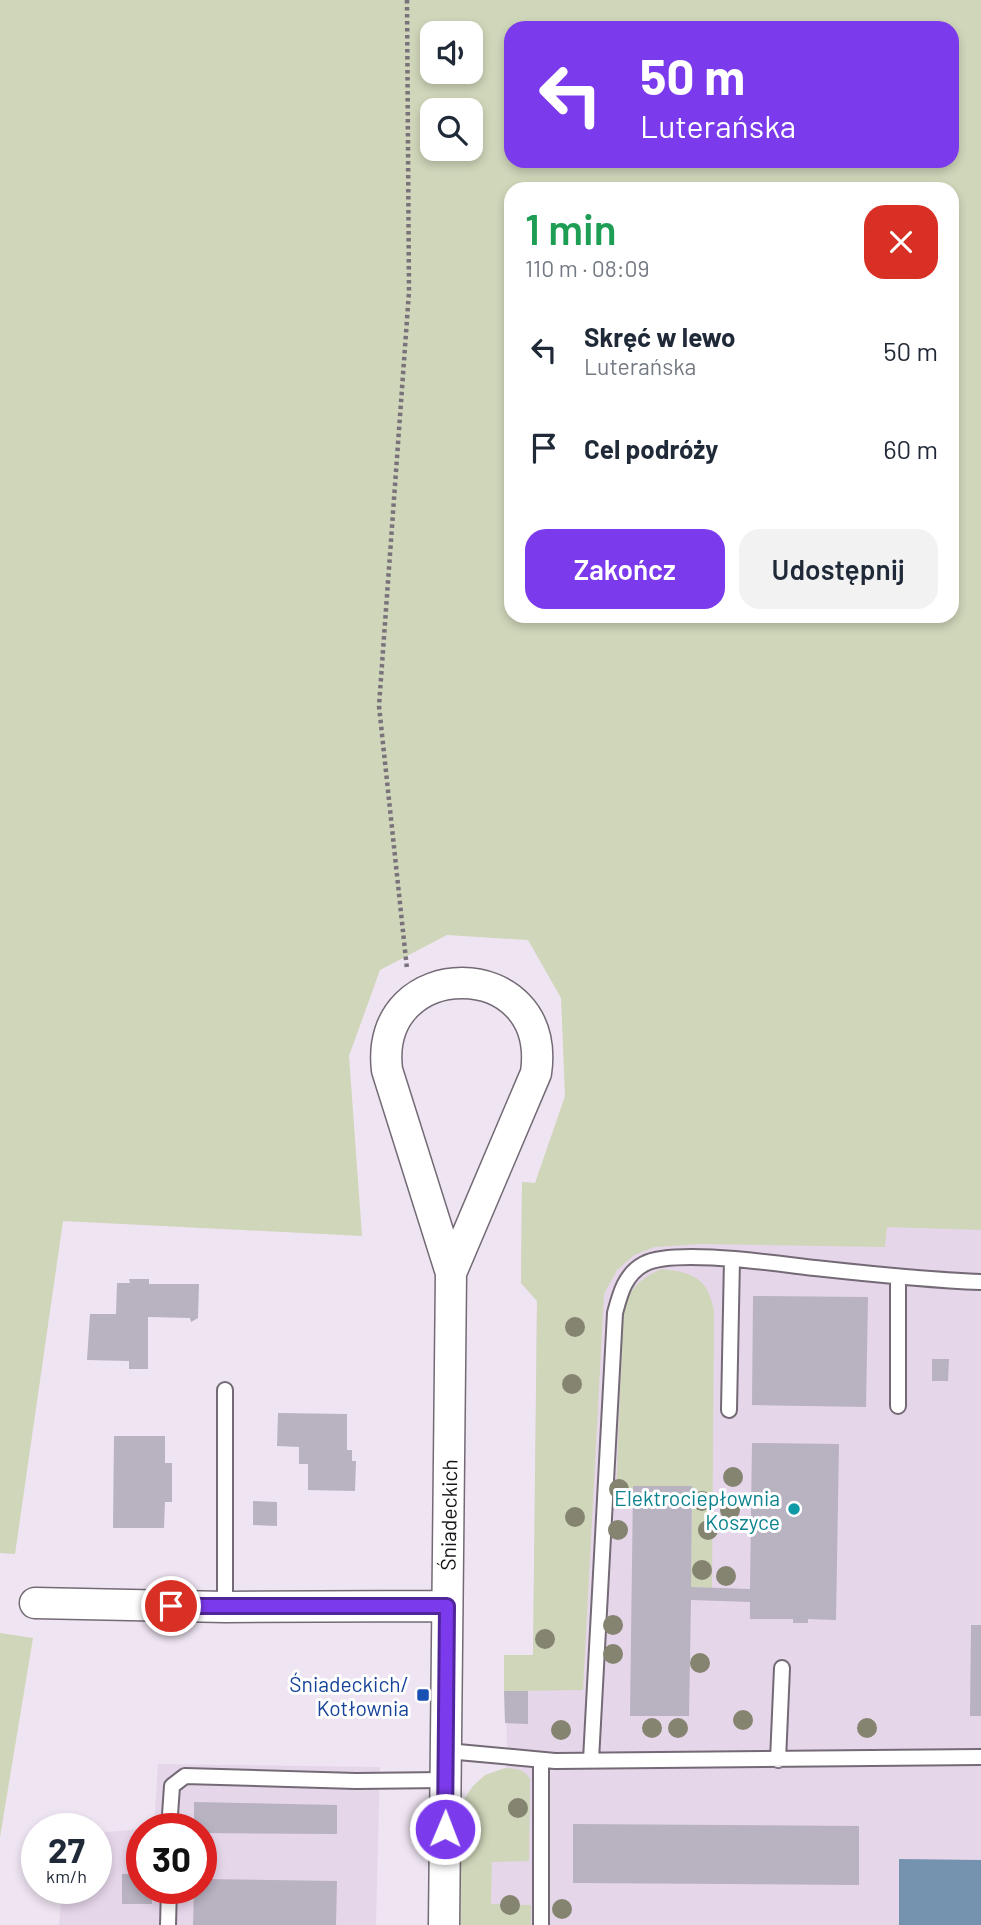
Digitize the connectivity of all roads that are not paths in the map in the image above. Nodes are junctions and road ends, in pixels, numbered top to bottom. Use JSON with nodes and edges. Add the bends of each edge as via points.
{"nodes":[{"id":1,"x":732,"y":1259,"type":"junction"},
{"id":2,"x":452,"y":1273,"type":"junction"},
{"id":3,"x":898,"y":1277,"type":"junction"},
{"id":4,"x":981,"y":1282,"type":"edge"},
{"id":5,"x":225,"y":1390,"type":"dead end"},
{"id":6,"x":898,"y":1406,"type":"dead end"},
{"id":7,"x":729,"y":1410,"type":"dead end"},
{"id":8,"x":35,"y":1603,"type":"dead end"},
{"id":9,"x":225,"y":1606,"type":"junction"},
{"id":10,"x":447,"y":1606,"type":"junction"},
{"id":11,"x":782,"y":1668,"type":"dead end"},
{"id":12,"x":447,"y":1751,"type":"junction"},
{"id":13,"x":981,"y":1757,"type":"edge"},
{"id":14,"x":541,"y":1760,"type":"junction"},
{"id":15,"x":591,"y":1760,"type":"junction"},
{"id":16,"x":778,"y":1760,"type":"junction"},
{"id":17,"x":445,"y":1780,"type":"junction"},
{"id":18,"x":170,"y":1813,"type":"edge"},
{"id":19,"x":169,"y":1904,"type":"edge"},
{"id":20,"x":168,"y":1925,"type":"edge"},
{"id":21,"x":444,"y":1925,"type":"edge"},
{"id":22,"x":541,"y":1925,"type":"edge"}],
"edges":[{"from":1,"to":3,"type":"lane"},
{"from":1,"to":7,"type":"lane"},
{"from":1,"to":15,"type":"lane","via":[[665,1258],[643,1264],[623,1284],[615,1313]]},
{"from":2,"to":2,"type":"street","via":[[536,1073],[537,1048],[521,1009],[505,995],[472,982],[433,987],[411,1001],[391,1030],[386,1049],[387,1069]]},
{"from":2,"to":10,"type":"street","name":"Śniadeckich"},
{"from":3,"to":4,"type":"lane"},
{"from":3,"to":6,"type":"lane"},
{"from":5,"to":9,"type":"lane"},
{"from":8,"to":9,"type":"street"},
{"from":9,"to":10,"type":"street"},
{"from":10,"to":12,"type":"street","name":"Śniadeckich"},
{"from":11,"to":16,"type":"lane"},
{"from":12,"to":14,"type":"lane"},
{"from":12,"to":17,"type":"street","name":"Śniadeckich"},
{"from":13,"to":16,"type":"lane"},
{"from":14,"to":15,"type":"lane"},
{"from":14,"to":22,"type":"lane"},
{"from":15,"to":16,"type":"lane"},
{"from":17,"to":18,"type":"lane","via":[[185,1776],[172,1786]]},
{"from":17,"to":21,"type":"street","name":"Śniadeckich"},
{"from":19,"to":20,"type":"lane"}]}
